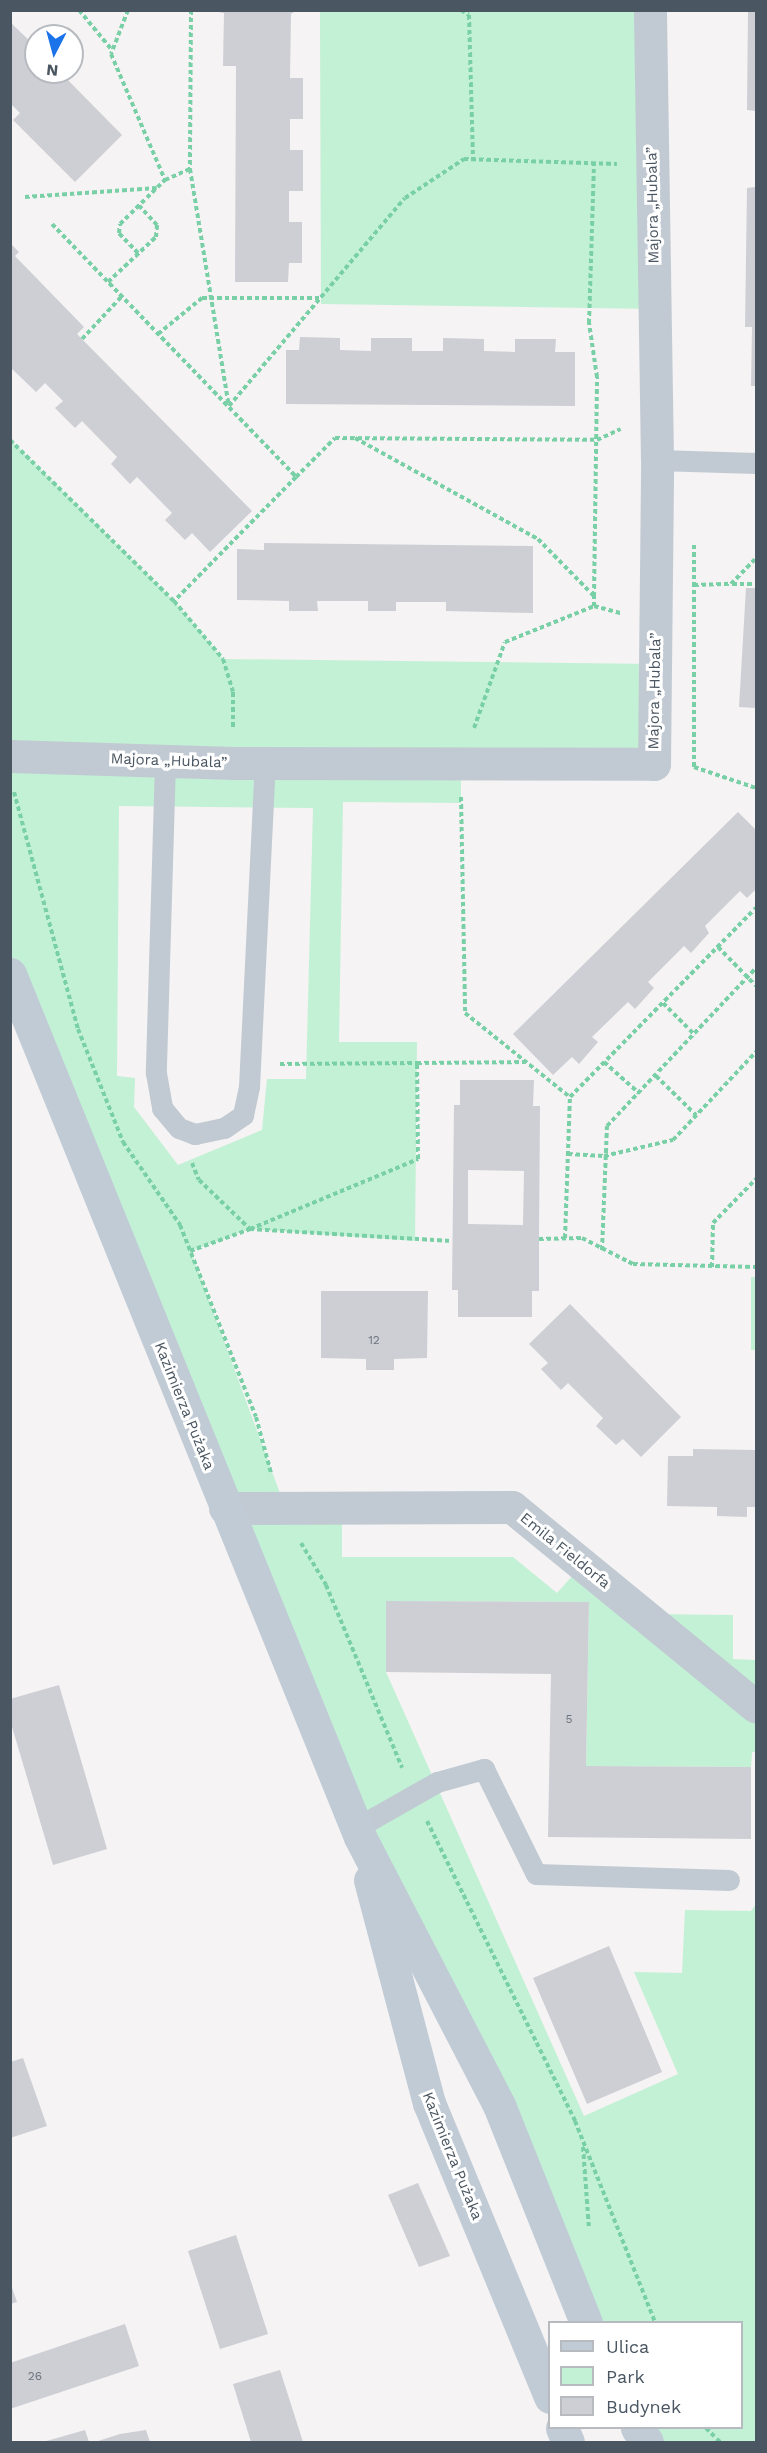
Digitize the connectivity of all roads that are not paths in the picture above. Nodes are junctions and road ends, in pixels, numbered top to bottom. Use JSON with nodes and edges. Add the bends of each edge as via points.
{"nodes":[{"id":1,"x":650,"y":10,"type":"edge"},
{"id":2,"x":657,"y":460,"type":"junction"},
{"id":3,"x":756,"y":463,"type":"edge"},
{"id":4,"x":165,"y":762,"type":"junction"},
{"id":5,"x":249,"y":763,"type":"junction"},
{"id":6,"x":12,"y":770,"type":"edge"},
{"id":7,"x":10,"y":974,"type":"edge"},
{"id":8,"x":225,"y":1508,"type":"junction"},
{"id":9,"x":756,"y":1707,"type":"edge"},
{"id":10,"x":358,"y":1833,"type":"junction"},
{"id":11,"x":729,"y":1880,"type":"dead end"},
{"id":12,"x":586,"y":2321,"type":"edge"},
{"id":13,"x":548,"y":2395,"type":"edge"},
{"id":14,"x":638,"y":2429,"type":"edge"},
{"id":15,"x":647,"y":2442,"type":"edge"}],
"edges":[{"from":1,"to":2,"type":"street","name":"Majora „Hubala”"},
{"from":2,"to":3,"type":"lane"},
{"from":2,"to":5,"type":"street","name":"Majora „Hubala”","via":[[654,764],[461,774]]},
{"from":4,"to":5,"type":"street","name":"Majora „Hubala”"},
{"from":4,"to":5,"type":"lane","via":[[156,1073],[162,1108],[178,1126],[195,1134],[224,1128],[243,1115],[251,1064]]},
{"from":4,"to":6,"type":"street","name":"Majora „Hubala”"},
{"from":7,"to":8,"type":"street","name":"Kazimierza Pużaka"},
{"from":8,"to":9,"type":"street","name":"Emila Fieldorfa","via":[[512,1507]]},
{"from":8,"to":10,"type":"street","name":"Kazimierza Pużaka"},
{"from":10,"to":11,"type":"lane","via":[[414,1795],[484,1768],[536,1874]]},
{"from":10,"to":12,"type":"street","name":"Kazimierza Pużaka","via":[[500,2105]]},
{"from":10,"to":13,"type":"street","name":"Kazimierza Pużaka","via":[[429,2103]]},
{"from":14,"to":15,"type":"street"}]}
